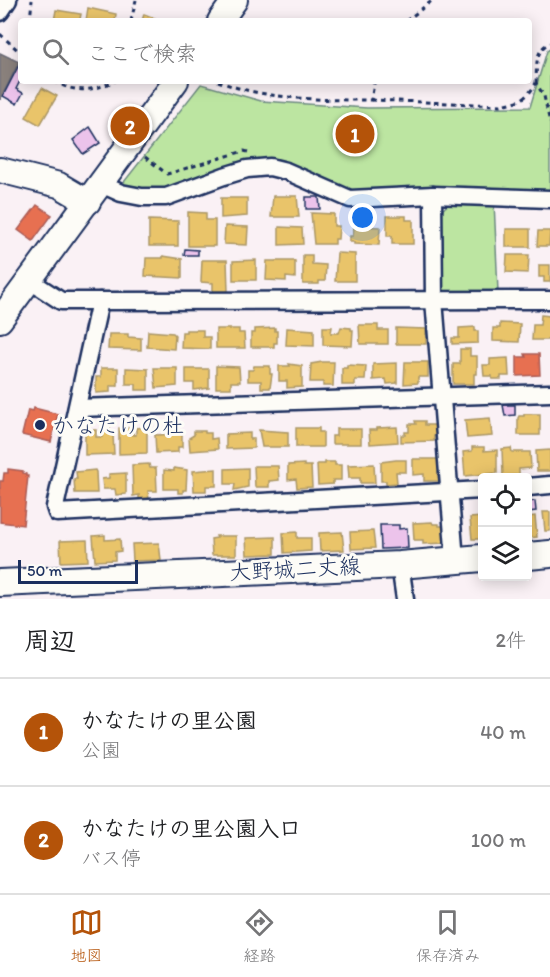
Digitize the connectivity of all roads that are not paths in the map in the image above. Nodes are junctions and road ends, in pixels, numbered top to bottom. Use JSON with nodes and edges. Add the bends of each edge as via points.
{"nodes":[{"id":1,"x":8,"y":0,"type":"edge"},
{"id":2,"x":235,"y":0,"type":"edge"},
{"id":3,"x":0,"y":12,"type":"edge"},
{"id":4,"x":222,"y":18,"type":"edge"},
{"id":5,"x":174,"y":84,"type":"edge"},
{"id":6,"x":0,"y":170,"type":"edge"},
{"id":7,"x":94,"y":193,"type":"junction"},
{"id":8,"x":433,"y":195,"type":"junction"},
{"id":9,"x":550,"y":199,"type":"edge"},
{"id":10,"x":29,"y":280,"type":"junction"},
{"id":11,"x":434,"y":300,"type":"junction"},
{"id":12,"x":550,"y":300,"type":"edge"},
{"id":13,"x":100,"y":302,"type":"junction"},
{"id":14,"x":0,"y":320,"type":"edge"},
{"id":15,"x":550,"y":393,"type":"edge"},
{"id":16,"x":442,"y":397,"type":"junction"},
{"id":17,"x":77,"y":408,"type":"junction"},
{"id":18,"x":550,"y":485,"type":"edge"},
{"id":19,"x":532,"y":487,"type":"edge"},
{"id":20,"x":478,"y":490,"type":"edge"},
{"id":21,"x":451,"y":492,"type":"junction"},
{"id":22,"x":550,"y":554,"type":"edge"},
{"id":23,"x":532,"y":556,"type":"edge"},
{"id":24,"x":478,"y":558,"type":"edge"},
{"id":25,"x":455,"y":560,"type":"junction"},
{"id":26,"x":400,"y":564,"type":"junction"},
{"id":27,"x":0,"y":584,"type":"edge"},
{"id":28,"x":405,"y":599,"type":"edge"}],
"edges":[{"from":1,"to":3,"type":"street"},
{"from":2,"to":4,"type":"street"},
{"from":5,"to":7,"type":"street"},
{"from":6,"to":7,"type":"street"},
{"from":7,"to":8,"type":"street","via":[[166,197],[247,169],[273,167],[350,199]]},
{"from":7,"to":10,"type":"street"},
{"from":8,"to":9,"type":"street"},
{"from":8,"to":11,"type":"street"},
{"from":10,"to":13,"type":"street","via":[[61,301]]},
{"from":10,"to":14,"type":"street"},
{"from":11,"to":12,"type":"street"},
{"from":11,"to":13,"type":"street"},
{"from":11,"to":16,"type":"street"},
{"from":13,"to":17,"type":"street"},
{"from":15,"to":16,"type":"street"},
{"from":16,"to":17,"type":"street"},
{"from":16,"to":21,"type":"street"},
{"from":17,"to":21,"type":"street","via":[[55,507],[57,513]]},
{"from":18,"to":19,"type":"street"},
{"from":20,"to":21,"type":"street"},
{"from":21,"to":25,"type":"street"},
{"from":22,"to":23,"type":"main road"},
{"from":24,"to":25,"type":"main road","name":"大野城二丈線"},
{"from":25,"to":26,"type":"main road","name":"大野城二丈線"},
{"from":26,"to":27,"type":"main road","name":"大野城二丈線"},
{"from":26,"to":28,"type":"street"}]}
